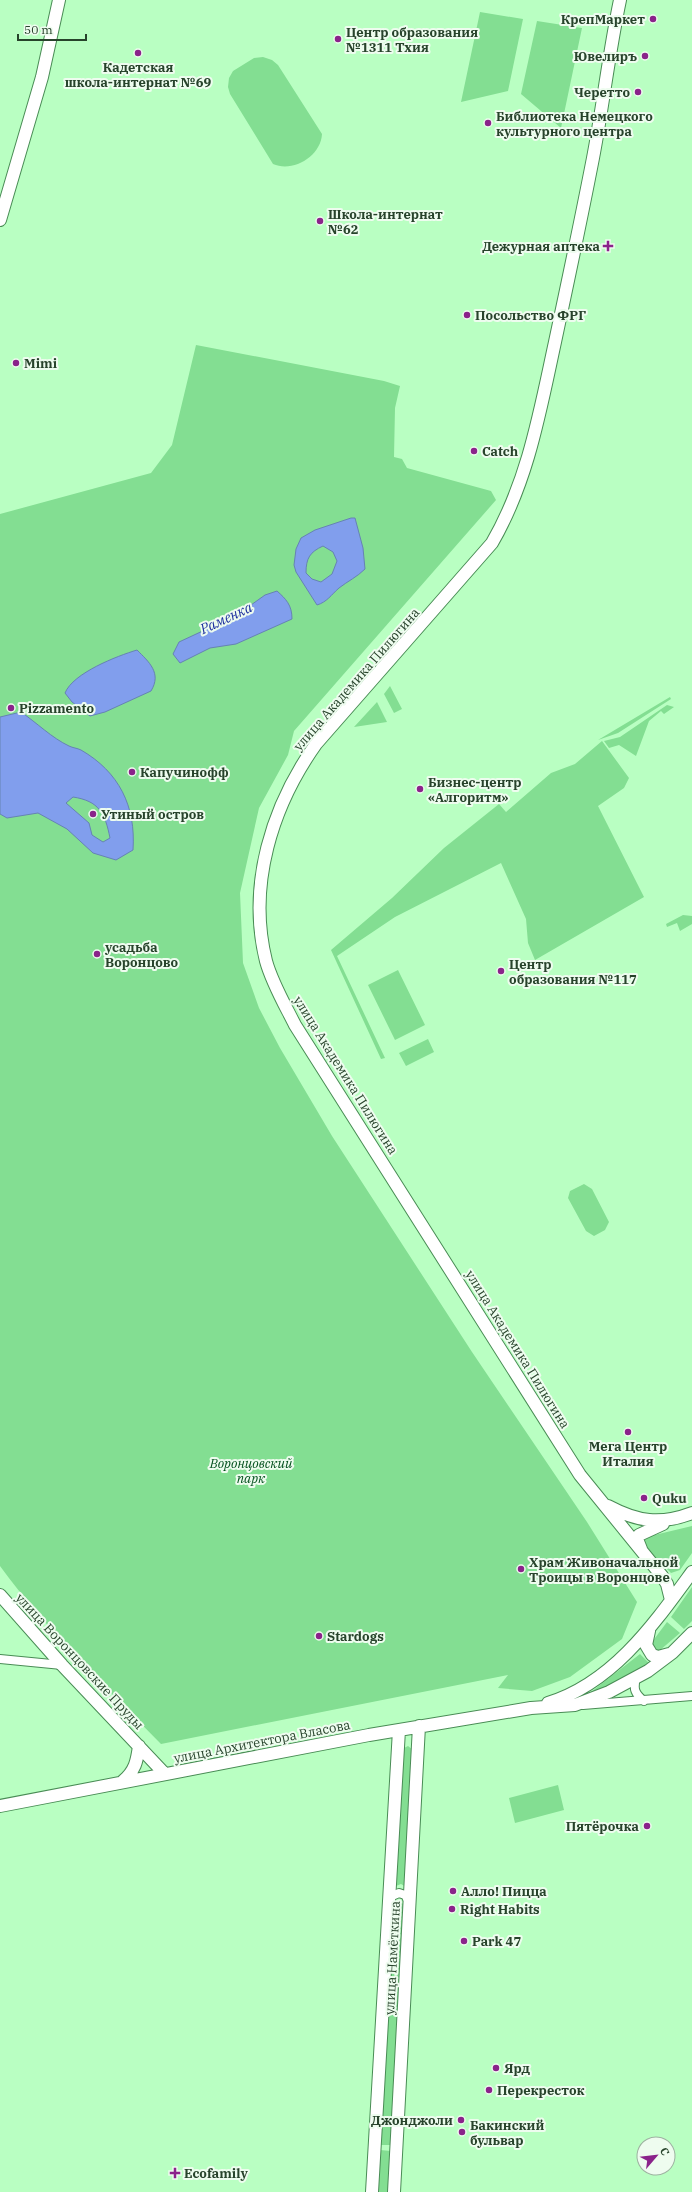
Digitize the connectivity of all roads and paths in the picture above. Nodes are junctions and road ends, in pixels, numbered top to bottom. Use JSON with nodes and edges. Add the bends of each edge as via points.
{"nodes":[{"id":1,"x":59,"y":0,"type":"edge"},
{"id":2,"x":620,"y":0,"type":"edge"},
{"id":3,"x":0,"y":220,"type":"edge"},
{"id":4,"x":603,"y":1503,"type":"junction"},
{"id":5,"x":692,"y":1513,"type":"edge"},
{"id":6,"x":673,"y":1520,"type":"junction"},
{"id":7,"x":643,"y":1554,"type":"junction"},
{"id":8,"x":692,"y":1572,"type":"edge"},
{"id":9,"x":0,"y":1595,"type":"edge"},
{"id":10,"x":671,"y":1600,"type":"junction"},
{"id":11,"x":650,"y":1629,"type":"junction"},
{"id":12,"x":692,"y":1633,"type":"edge"},
{"id":13,"x":672,"y":1653,"type":"junction"},
{"id":14,"x":0,"y":1659,"type":"edge"},
{"id":15,"x":62,"y":1665,"type":"junction"},
{"id":16,"x":636,"y":1678,"type":"junction"},
{"id":17,"x":692,"y":1696,"type":"edge"},
{"id":18,"x":644,"y":1701,"type":"junction"},
{"id":19,"x":575,"y":1705,"type":"junction"},
{"id":20,"x":531,"y":1708,"type":"junction"},
{"id":21,"x":419,"y":1726,"type":"junction"},
{"id":22,"x":399,"y":1730,"type":"junction"},
{"id":23,"x":139,"y":1746,"type":"junction"},
{"id":24,"x":164,"y":1773,"type":"junction"},
{"id":25,"x":123,"y":1781,"type":"junction"},
{"id":26,"x":0,"y":1806,"type":"edge"},
{"id":27,"x":389,"y":1902,"type":"junction"},
{"id":28,"x":409,"y":1905,"type":"junction"},
{"id":29,"x":372,"y":2192,"type":"edge"},
{"id":30,"x":394,"y":2192,"type":"edge"}],
"edges":[{"from":1,"to":3,"type":"street","via":[[42,77]]},
{"from":2,"to":4,"type":"street","name":"улица Академика Пилюгина","via":[[593,158],[570,272],[532,445],[512,506],[492,543],[316,744],[300,767],[278,812],[270,836],[264,862],[261,896],[262,942],[267,962],[295,1025],[576,1468]]},
{"from":4,"to":6,"type":"street","name":"улица Академика Пилюгина","via":[[635,1518],[651,1521]]},
{"from":4,"to":7,"type":"street","name":"улица Академика Пилюгина"},
{"from":5,"to":6,"type":"street","name":"улица Академика Пилюгина"},
{"from":6,"to":7,"type":"street","via":[[639,1535],[637,1539]]},
{"from":7,"to":10,"type":"street","name":"улица Академика Пилюгина","via":[[667,1584]]},
{"from":8,"to":10,"type":"street"},
{"from":9,"to":15,"type":"street","name":"улица Воронцовские Пруды"},
{"from":10,"to":11,"type":"street"},
{"from":11,"to":13,"type":"street","via":[[646,1645],[652,1655],[664,1656]]},
{"from":11,"to":20,"type":"street","via":[[618,1661],[589,1683],[565,1697]]},
{"from":12,"to":13,"type":"street"},
{"from":13,"to":16,"type":"street"},
{"from":14,"to":15,"type":"street"},
{"from":15,"to":23,"type":"street","name":"улица Воронцовские Пруды"},
{"from":16,"to":18,"type":"street","via":[[633,1687],[636,1695]]},
{"from":16,"to":19,"type":"street"},
{"from":17,"to":18,"type":"street"},
{"from":18,"to":19,"type":"street"},
{"from":19,"to":20,"type":"street"},
{"from":20,"to":21,"type":"street","name":"улица Архитектора Власова"},
{"from":21,"to":22,"type":"street","name":"улица Архитектора Власова"},
{"from":21,"to":28,"type":"street","name":"улица Намёткина"},
{"from":22,"to":24,"type":"street","name":"улица Архитектора Власова"},
{"from":22,"to":27,"type":"street","name":"улица Намёткина"},
{"from":23,"to":24,"type":"street","name":"улица Воронцовские Пруды"},
{"from":23,"to":25,"type":"street","name":"улица Воронцовские Пруды","via":[[132,1773]]},
{"from":24,"to":25,"type":"street","name":"улица Архитектора Власова"},
{"from":25,"to":26,"type":"street","name":"улица Архитектора Власова"},
{"from":27,"to":28,"type":"street","via":[[392,1896],[399,1893],[405,1896]]},
{"from":27,"to":29,"type":"street","name":"улица Намёткина"},
{"from":28,"to":30,"type":"street","name":"улица Намёткина"}]}
